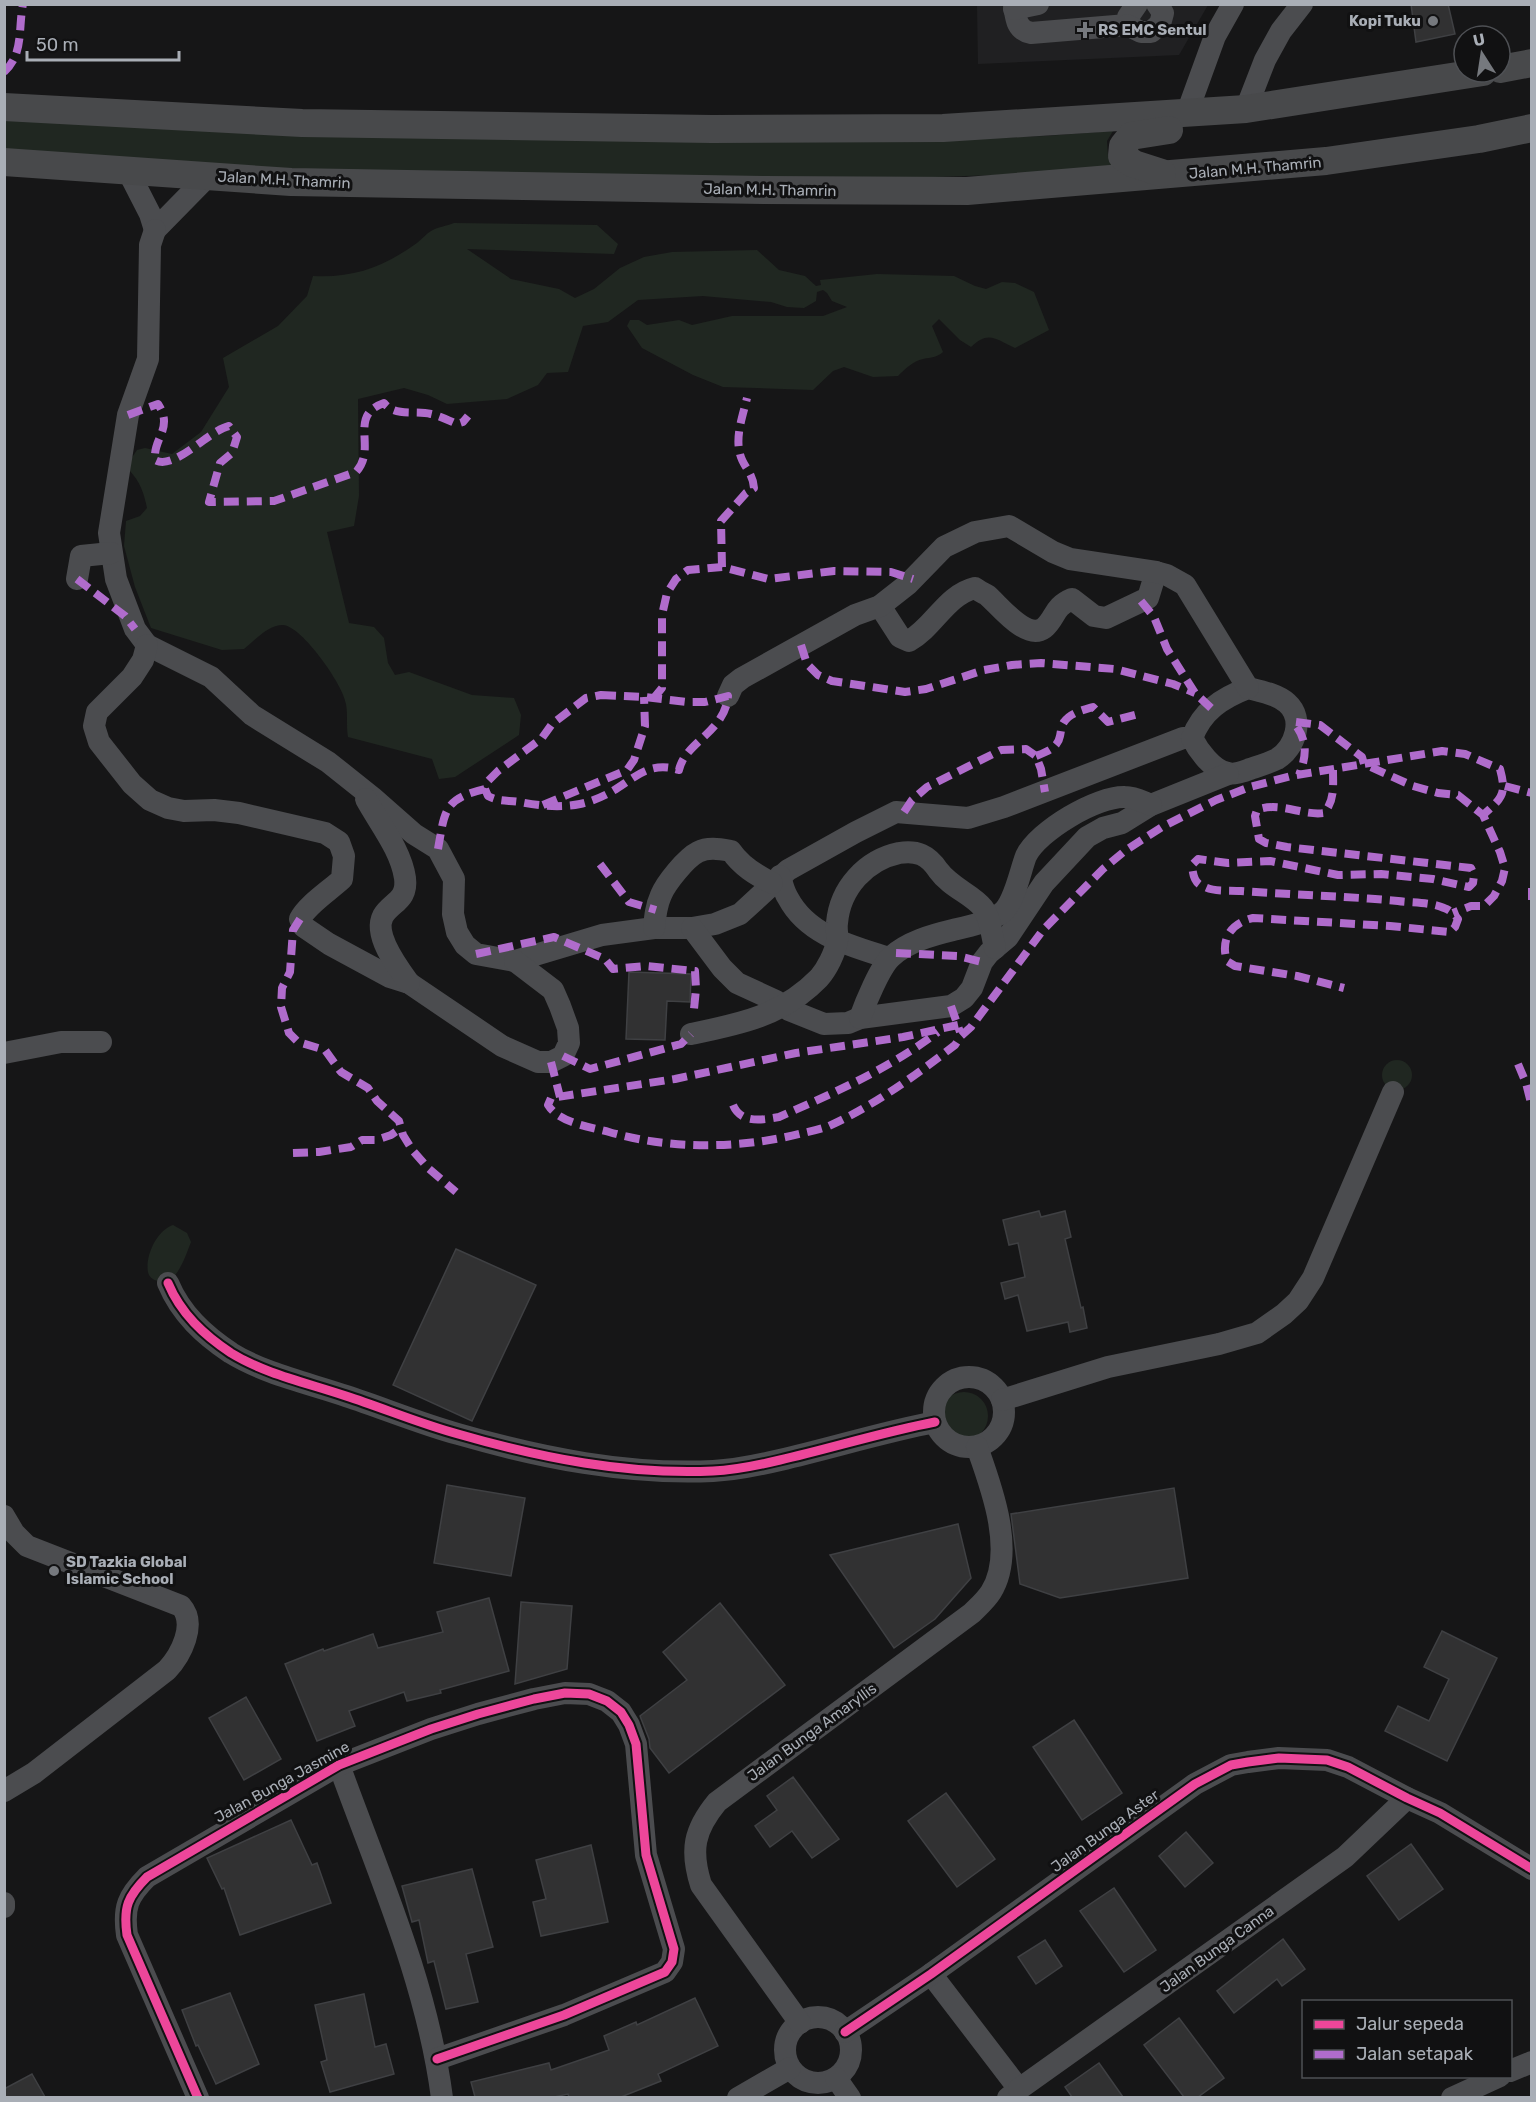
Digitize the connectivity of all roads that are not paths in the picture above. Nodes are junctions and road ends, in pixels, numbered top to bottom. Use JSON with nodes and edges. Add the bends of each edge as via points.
{"nodes":[{"id":1,"x":1038,"y":4,"type":"edge"},
{"id":2,"x":1137,"y":4,"type":"edge"},
{"id":3,"x":1157,"y":4,"type":"edge"},
{"id":4,"x":1233,"y":4,"type":"edge"},
{"id":5,"x":1302,"y":4,"type":"edge"},
{"id":6,"x":1014,"y":7,"type":"edge"},
{"id":7,"x":1127,"y":25,"type":"junction"},
{"id":8,"x":1532,"y":63,"type":"edge"},
{"id":9,"x":1512,"y":67,"type":"edge"},
{"id":10,"x":1452,"y":77,"type":"edge"},
{"id":11,"x":4,"y":107,"type":"edge"},
{"id":12,"x":1246,"y":109,"type":"junction"},
{"id":13,"x":1187,"y":113,"type":"junction"},
{"id":14,"x":1532,"y":128,"type":"edge"},
{"id":15,"x":4,"y":162,"type":"edge"},
{"id":16,"x":128,"y":171,"type":"junction"},
{"id":17,"x":1200,"y":173,"type":"junction"},
{"id":18,"x":208,"y":176,"type":"junction"},
{"id":19,"x":155,"y":230,"type":"junction"},
{"id":20,"x":111,"y":553,"type":"junction"},
{"id":21,"x":1155,"y":572,"type":"junction"},
{"id":22,"x":77,"y":579,"type":"dead end"},
{"id":23,"x":880,"y":606,"type":"junction"},
{"id":24,"x":147,"y":645,"type":"junction"},
{"id":25,"x":1248,"y":688,"type":"junction"},
{"id":26,"x":728,"y":696,"type":"dead end"},
{"id":27,"x":1192,"y":738,"type":"junction"},
{"id":28,"x":1228,"y":774,"type":"junction"},
{"id":29,"x":358,"y":786,"type":"junction"},
{"id":30,"x":1151,"y":805,"type":"junction"},
{"id":31,"x":414,"y":834,"type":"junction"},
{"id":32,"x":392,"y":843,"type":"junction"},
{"id":33,"x":776,"y":880,"type":"junction"},
{"id":34,"x":987,"y":920,"type":"junction"},
{"id":35,"x":654,"y":928,"type":"junction"},
{"id":36,"x":692,"y":928,"type":"junction"},
{"id":37,"x":837,"y":942,"type":"junction"},
{"id":38,"x":995,"y":948,"type":"junction"},
{"id":39,"x":889,"y":958,"type":"junction"},
{"id":40,"x":515,"y":961,"type":"junction"},
{"id":41,"x":408,"y":983,"type":"junction"},
{"id":42,"x":782,"y":1005,"type":"junction"},
{"id":43,"x":860,"y":1018,"type":"junction"},
{"id":44,"x":691,"y":1034,"type":"dead end"},
{"id":45,"x":101,"y":1042,"type":"dead end"},
{"id":46,"x":4,"y":1053,"type":"edge"},
{"id":47,"x":1393,"y":1092,"type":"dead end"},
{"id":48,"x":168,"y":1283,"type":"dead end"},
{"id":49,"x":1002,"y":1400,"type":"junction"},
{"id":50,"x":935,"y":1422,"type":"junction"},
{"id":51,"x":976,"y":1447,"type":"junction"},
{"id":52,"x":4,"y":1516,"type":"edge"},
{"id":53,"x":339,"y":1765,"type":"junction"},
{"id":54,"x":4,"y":1791,"type":"edge"},
{"id":55,"x":1407,"y":1798,"type":"junction"},
{"id":56,"x":1532,"y":1869,"type":"edge"},
{"id":57,"x":932,"y":1974,"type":"junction"},
{"id":58,"x":800,"y":2023,"type":"junction"},
{"id":59,"x":845,"y":2032,"type":"junction"},
{"id":60,"x":437,"y":2059,"type":"junction"},
{"id":61,"x":1532,"y":2062,"type":"edge"},
{"id":62,"x":790,"y":2068,"type":"junction"},
{"id":63,"x":1512,"y":2070,"type":"edge"},
{"id":64,"x":836,"y":2078,"type":"junction"},
{"id":65,"x":1495,"y":2078,"type":"edge"},
{"id":66,"x":1013,"y":2093,"type":"edge"},
{"id":67,"x":198,"y":2097,"type":"edge"},
{"id":68,"x":442,"y":2097,"type":"edge"},
{"id":69,"x":738,"y":2097,"type":"edge"},
{"id":70,"x":850,"y":2097,"type":"edge"},
{"id":71,"x":1452,"y":2097,"type":"edge"}],
"edges":[{"from":1,"to":6,"type":"street"},
{"from":2,"to":7,"type":"street"},
{"from":3,"to":7,"type":"street","via":[[1163,13],[1160,24],[1151,32]]},
{"from":4,"to":13,"type":"street","via":[[1215,36]]},
{"from":5,"to":12,"type":"street","via":[[1265,60]]},
{"from":6,"to":7,"type":"street","via":[[1020,28],[1031,33]]},
{"from":8,"to":9,"type":"main road"},
{"from":10,"to":12,"type":"main road"},
{"from":11,"to":13,"type":"main road","via":[[302,123],[712,129],[943,128]]},
{"from":12,"to":13,"type":"main road"},
{"from":12,"to":17,"type":"main road","via":[[1213,124],[1131,136],[1123,146],[1122,156],[1134,164],[1162,173]]},
{"from":14,"to":17,"type":"main road","name":"Jalan M.H. Thamrin","via":[[1326,161]]},
{"from":15,"to":16,"type":"main road","name":"Jalan M.H. Thamrin"},
{"from":16,"to":18,"type":"main road","name":"Jalan M.H. Thamrin"},
{"from":16,"to":19,"type":"street"},
{"from":17,"to":18,"type":"main road","name":"Jalan M.H. Thamrin","via":[[967,191],[302,182]]},
{"from":18,"to":19,"type":"street"},
{"from":19,"to":20,"type":"street","via":[[150,245],[148,359],[128,415],[109,533]]},
{"from":20,"to":22,"type":"street","via":[[81,556]]},
{"from":20,"to":24,"type":"street","via":[[126,608]]},
{"from":21,"to":23,"type":"street","via":[[1070,558],[1009,526],[975,531],[944,547]]},
{"from":21,"to":23,"type":"street","via":[[1148,598],[1106,618],[1094,616],[1072,599],[1062,603],[1038,631],[1017,624],[975,588],[963,591],[921,634],[909,641],[900,637]]},
{"from":21,"to":25,"type":"street","via":[[1185,585]]},
{"from":23,"to":26,"type":"street","via":[[855,615],[742,678]]},
{"from":24,"to":29,"type":"street","via":[[211,677],[252,715],[328,762]]},
{"from":24,"to":41,"type":"street","via":[[132,677],[97,712],[94,726],[111,759],[150,800],[168,808],[214,810],[274,820],[325,832],[339,842],[345,856],[342,879],[305,908],[300,919],[304,927],[329,944]]},
{"from":25,"to":27,"type":"street","via":[[1205,713]]},
{"from":25,"to":28,"type":"street","via":[[1287,703],[1295,714],[1297,727],[1290,746],[1278,758]]},
{"from":27,"to":28,"type":"street","via":[[1217,768]]},
{"from":27,"to":33,"type":"street","via":[[1183,738],[968,818],[896,812],[810,856]]},
{"from":28,"to":30,"type":"street"},
{"from":29,"to":31,"type":"street"},
{"from":29,"to":32,"type":"street"},
{"from":30,"to":34,"type":"street","via":[[1122,797],[1085,809],[1049,829],[1027,854],[1011,900],[1002,913]]},
{"from":30,"to":38,"type":"street","via":[[1088,837],[1044,883],[1015,928]]},
{"from":31,"to":32,"type":"street","via":[[400,835]]},
{"from":31,"to":40,"type":"street","via":[[438,849],[454,879],[453,914],[465,945],[476,954]]},
{"from":32,"to":41,"type":"street","via":[[405,879],[403,894],[384,916],[381,926],[384,942]]},
{"from":33,"to":35,"type":"street","via":[[747,868],[731,850],[710,848],[697,852],[661,893]]},
{"from":33,"to":36,"type":"street","via":[[740,914]]},
{"from":33,"to":37,"type":"street","via":[[798,913]]},
{"from":34,"to":37,"type":"street","via":[[984,909],[953,886],[927,856],[903,852],[874,862],[851,884],[841,902]]},
{"from":34,"to":38,"type":"street"},
{"from":34,"to":39,"type":"street","via":[[926,938]]},
{"from":35,"to":36,"type":"street"},
{"from":35,"to":40,"type":"street","via":[[602,935]]},
{"from":36,"to":42,"type":"street","via":[[737,983]]},
{"from":37,"to":39,"type":"street"},
{"from":37,"to":42,"type":"street","via":[[820,977]]},
{"from":38,"to":43,"type":"street","via":[[982,962],[972,988],[951,1006]]},
{"from":39,"to":43,"type":"street"},
{"from":40,"to":41,"type":"street","via":[[553,990],[568,1028],[569,1043],[562,1056],[551,1062],[538,1062],[502,1046]]},
{"from":42,"to":43,"type":"street","via":[[824,1023],[848,1023]]},
{"from":42,"to":44,"type":"street","via":[[760,1018]]},
{"from":45,"to":46,"type":"street","via":[[61,1042]]},
{"from":47,"to":49,"type":"street","via":[[1313,1278],[1284,1314],[1257,1333],[1235,1340],[1108,1366]]},
{"from":48,"to":50,"type":"street","via":[[187,1317],[216,1342],[253,1364],[456,1434],[541,1455],[668,1473],[717,1471]]},
{"from":49,"to":50,"type":"street","via":[[982,1380],[972,1377],[953,1381],[939,1394],[933,1412]]},
{"from":49,"to":51,"type":"street","via":[[1000,1429]]},
{"from":50,"to":51,"type":"street","via":[[939,1432],[956,1445]]},
{"from":51,"to":58,"type":"street","name":"Jalan Bunga Amaryllis","via":[[989,1481],[1002,1541],[1001,1562],[991,1592],[972,1613],[717,1802],[703,1819],[696,1838],[694,1863],[700,1885]]},
{"from":52,"to":54,"type":"street","via":[[27,1546],[181,1606],[188,1613],[188,1624],[181,1653],[167,1670],[34,1773]]},
{"from":53,"to":60,"type":"street","via":[[409,1955]]},
{"from":53,"to":60,"type":"street","name":"Jalan Bunga Jasmine","via":[[431,1729],[565,1693],[589,1694],[607,1701],[621,1712],[636,1744],[646,1855],[674,1949],[672,1962],[665,1972],[564,2015]]},
{"from":53,"to":67,"type":"street","name":"Jalan Bunga Jasmine","via":[[147,1877],[130,1893],[124,1917],[127,1935]]},
{"from":55,"to":56,"type":"street","name":"Jalan Bunga Aster","via":[[1440,1812]]},
{"from":55,"to":57,"type":"street","name":"Jalan Bunga Aster","via":[[1327,1760],[1279,1758],[1231,1766],[1195,1784]]},
{"from":55,"to":66,"type":"street","name":"Jalan Bunga Canna","via":[[1346,1857]]},
{"from":57,"to":59,"type":"street","name":"Jalan Bunga Aster"},
{"from":57,"to":66,"type":"street"},
{"from":58,"to":59,"type":"street","via":[[809,2018],[830,2019]]},
{"from":58,"to":62,"type":"street","via":[[792,2030],[784,2049]]},
{"from":59,"to":64,"type":"street","via":[[851,2052],[844,2071]]},
{"from":60,"to":68,"type":"street"},
{"from":61,"to":63,"type":"street"},
{"from":62,"to":64,"type":"street","via":[[806,2081]]},
{"from":62,"to":69,"type":"street"},
{"from":64,"to":70,"type":"street"},
{"from":65,"to":71,"type":"street"}]}
